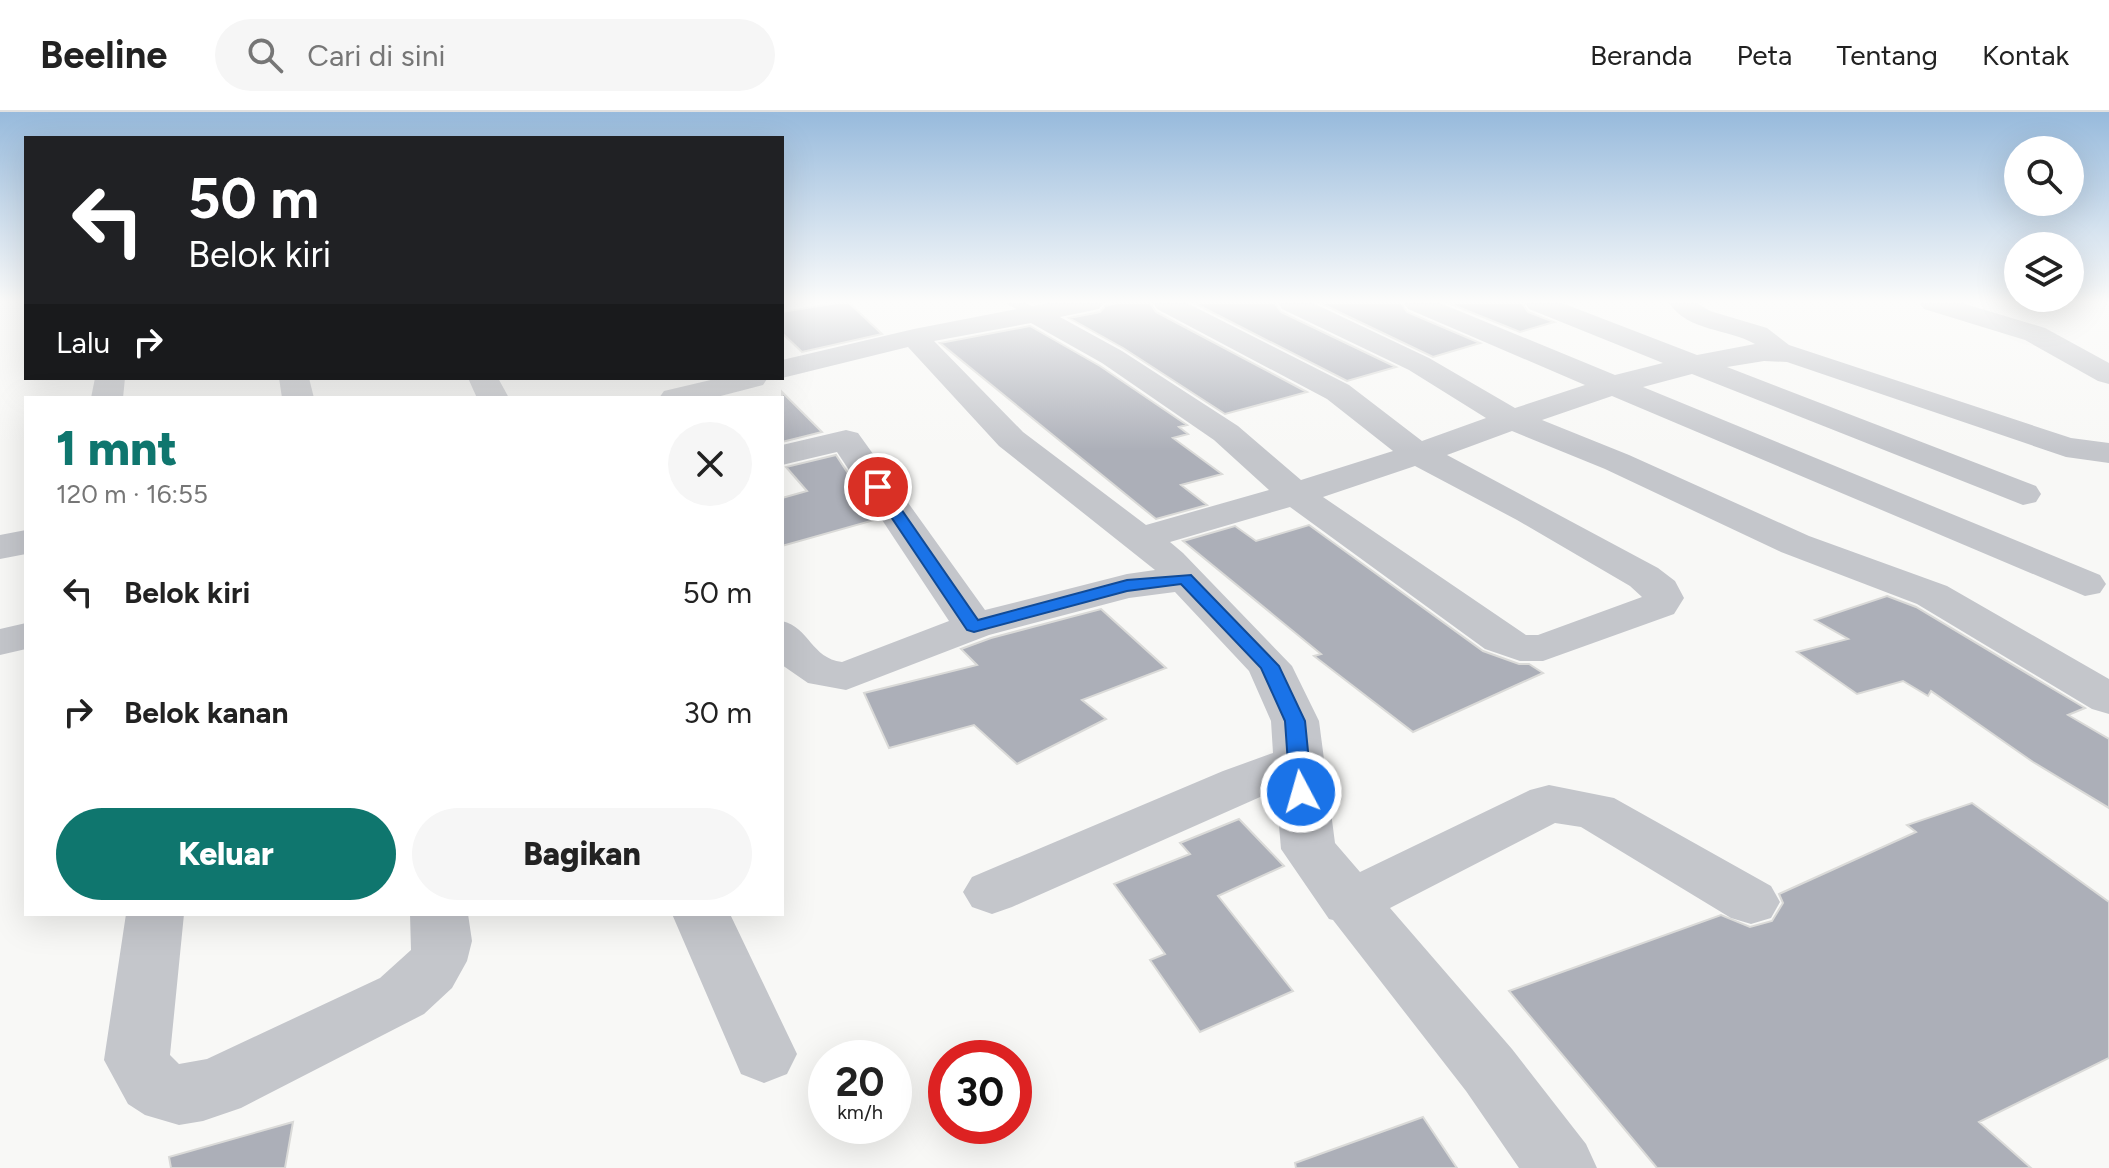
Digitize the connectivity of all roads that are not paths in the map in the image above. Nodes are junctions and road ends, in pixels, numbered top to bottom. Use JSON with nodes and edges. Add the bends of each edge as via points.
{"nodes":[{"id":1,"x":851,"y":352,"type":"edge"},
{"id":2,"x":929,"y":352,"type":"edge"},
{"id":3,"x":1103,"y":352,"type":"edge"},
{"id":4,"x":1261,"y":352,"type":"edge"},
{"id":5,"x":1394,"y":352,"type":"edge"},
{"id":6,"x":1532,"y":352,"type":"edge"},
{"id":7,"x":1664,"y":352,"type":"edge"},
{"id":8,"x":1764,"y":352,"type":"edge"},
{"id":9,"x":1785,"y":352,"type":"edge"},
{"id":10,"x":2068,"y":352,"type":"edge"},
{"id":11,"x":1694,"y":364,"type":"junction"},
{"id":12,"x":784,"y":369,"type":"edge"},
{"id":13,"x":2109,"y":375,"type":"edge"},
{"id":14,"x":743,"y":380,"type":"edge"},
{"id":15,"x":1610,"y":386,"type":"junction"},
{"id":16,"x":683,"y":396,"type":"edge"},
{"id":17,"x":1510,"y":419,"type":"junction"},
{"id":18,"x":2109,"y":453,"type":"edge"},
{"id":19,"x":1418,"y":454,"type":"junction"},
{"id":20,"x":784,"y":455,"type":"edge"},
{"id":21,"x":1295,"y":494,"type":"junction"},
{"id":22,"x":2023,"y":494,"type":"dead end"},
{"id":23,"x":1143,"y":538,"type":"junction"},
{"id":24,"x":24,"y":542,"type":"edge"},
{"id":25,"x":0,"y":547,"type":"edge"},
{"id":26,"x":1185,"y":578,"type":"junction"},
{"id":27,"x":2085,"y":584,"type":"dead end"},
{"id":28,"x":974,"y":626,"type":"junction"},
{"id":29,"x":24,"y":636,"type":"edge"},
{"id":30,"x":784,"y":637,"type":"edge"},
{"id":31,"x":0,"y":642,"type":"edge"},
{"id":32,"x":2109,"y":699,"type":"edge"},
{"id":33,"x":1298,"y":763,"type":"junction"},
{"id":34,"x":992,"y":892,"type":"dead end"},
{"id":35,"x":1751,"y":902,"type":"dead end"},
{"id":36,"x":1349,"y":903,"type":"junction"},
{"id":37,"x":155,"y":916,"type":"edge"},
{"id":38,"x":440,"y":916,"type":"edge"},
{"id":39,"x":702,"y":916,"type":"edge"},
{"id":40,"x":764,"y":1054,"type":"dead end"},
{"id":41,"x":1561,"y":1168,"type":"edge"}],
"edges":[{"from":1,"to":12,"type":"street"},
{"from":2,"to":23,"type":"street","via":[[1011,439]]},
{"from":3,"to":21,"type":"street","via":[[1226,433]]},
{"from":4,"to":19,"type":"street","via":[[1338,392]]},
{"from":5,"to":17,"type":"street"},
{"from":6,"to":15,"type":"street"},
{"from":7,"to":11,"type":"street"},
{"from":8,"to":11,"type":"street"},
{"from":9,"to":18,"type":"street","via":[[2066,447]]},
{"from":10,"to":13,"type":"street"},
{"from":11,"to":15,"type":"street"},
{"from":11,"to":22,"type":"street"},
{"from":14,"to":16,"type":"street"},
{"from":15,"to":17,"type":"street"},
{"from":15,"to":27,"type":"street"},
{"from":17,"to":19,"type":"street"},
{"from":17,"to":32,"type":"street","via":[[1795,544],[1932,595]]},
{"from":19,"to":21,"type":"street"},
{"from":19,"to":21,"type":"street","via":[[1644,577],[1660,590],[1659,605],[1543,648],[1520,648],[1501,640]]},
{"from":20,"to":28,"type":"street","via":[[846,440]]},
{"from":21,"to":23,"type":"street"},
{"from":23,"to":26,"type":"street"},
{"from":24,"to":25,"type":"street"},
{"from":26,"to":28,"type":"street","via":[[1127,586]]},
{"from":26,"to":33,"type":"street","via":[[1269,666],[1295,721]]},
{"from":28,"to":30,"type":"street","via":[[846,676],[810,668]]},
{"from":29,"to":31,"type":"street"},
{"from":33,"to":34,"type":"street"},
{"from":33,"to":36,"type":"street","via":[[1308,849]]},
{"from":35,"to":36,"type":"street","via":[[1595,811],[1549,803]]},
{"from":36,"to":41,"type":"street","via":[[1489,1070]]},
{"from":37,"to":38,"type":"street","via":[[137,1060],[147,1081],[161,1092],[189,1095],[217,1087],[402,996],[428,977],[439,958],[444,933]]},
{"from":39,"to":40,"type":"street"}]}
